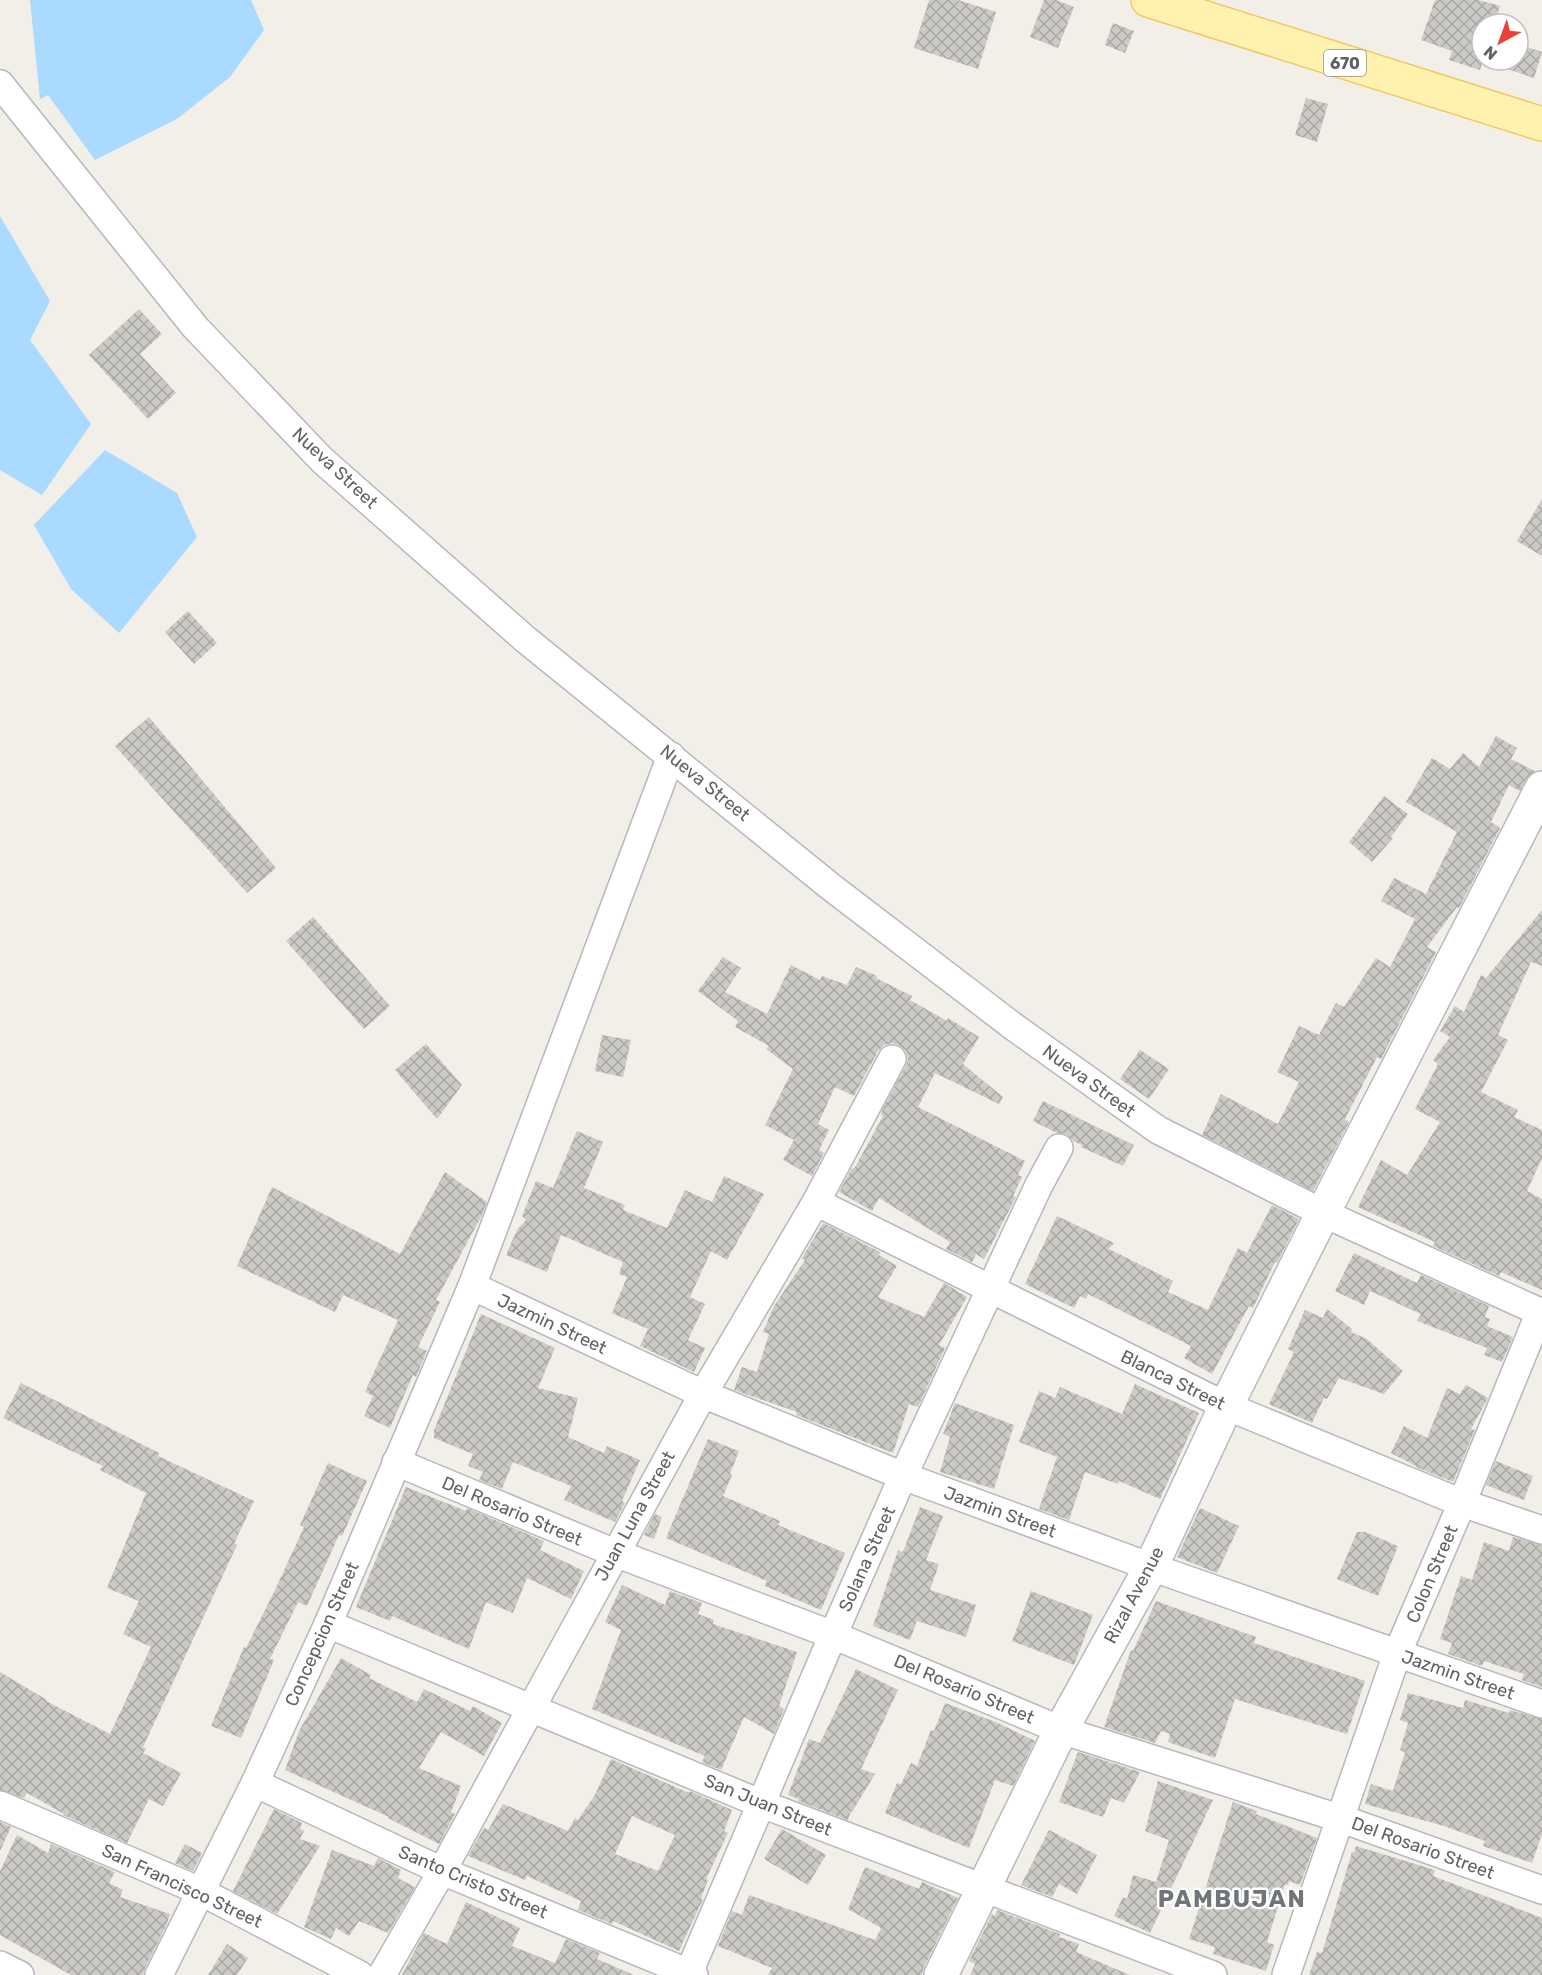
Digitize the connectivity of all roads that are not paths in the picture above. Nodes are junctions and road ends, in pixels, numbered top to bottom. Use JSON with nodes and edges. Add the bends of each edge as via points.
{"nodes":[{"id":1,"x":1148,"y":0,"type":"edge"},
{"id":2,"x":0,"y":84,"type":"edge"},
{"id":3,"x":1542,"y":124,"type":"edge"},
{"id":4,"x":671,"y":756,"type":"junction"},
{"id":5,"x":1542,"y":788,"type":"edge"},
{"id":6,"x":892,"y":1059,"type":"dead end"},
{"id":7,"x":1059,"y":1148,"type":"dead end"},
{"id":8,"x":816,"y":1202,"type":"junction"},
{"id":9,"x":1323,"y":1213,"type":"junction"},
{"id":10,"x":472,"y":1286,"type":"junction"},
{"id":11,"x":990,"y":1290,"type":"junction"},
{"id":12,"x":1541,"y":1312,"type":"edge"},
{"id":13,"x":703,"y":1394,"type":"junction"},
{"id":14,"x":1226,"y":1406,"type":"junction"},
{"id":15,"x":396,"y":1462,"type":"junction"},
{"id":16,"x":903,"y":1476,"type":"junction"},
{"id":17,"x":1462,"y":1503,"type":"junction"},
{"id":18,"x":1542,"y":1530,"type":"edge"},
{"id":19,"x":615,"y":1553,"type":"junction"},
{"id":20,"x":1151,"y":1567,"type":"junction"},
{"id":21,"x":328,"y":1624,"type":"junction"},
{"id":22,"x":833,"y":1635,"type":"junction"},
{"id":23,"x":1397,"y":1654,"type":"junction"},
{"id":24,"x":1542,"y":1704,"type":"edge"},
{"id":25,"x":531,"y":1707,"type":"junction"},
{"id":26,"x":1061,"y":1730,"type":"junction"},
{"id":27,"x":255,"y":1783,"type":"junction"},
{"id":28,"x":762,"y":1804,"type":"junction"},
{"id":29,"x":0,"y":1805,"type":"edge"},
{"id":30,"x":1342,"y":1819,"type":"junction"},
{"id":31,"x":442,"y":1871,"type":"junction"},
{"id":32,"x":982,"y":1889,"type":"junction"},
{"id":33,"x":1542,"y":1890,"type":"edge"},
{"id":34,"x":200,"y":1891,"type":"junction"},
{"id":35,"x":0,"y":1965,"type":"edge"},
{"id":36,"x":690,"y":1974,"type":"edge"},
{"id":37,"x":20,"y":1975,"type":"edge"},
{"id":38,"x":159,"y":1975,"type":"edge"},
{"id":39,"x":360,"y":1975,"type":"edge"},
{"id":40,"x":382,"y":1975,"type":"edge"},
{"id":41,"x":941,"y":1975,"type":"edge"},
{"id":42,"x":1213,"y":1975,"type":"edge"},
{"id":43,"x":1286,"y":1975,"type":"edge"}],
"edges":[{"from":1,"to":3,"type":"main road","number":"670"},
{"from":2,"to":4,"type":"street","name":"Nueva Street","via":[[195,327],[322,460],[525,639]]},
{"from":4,"to":9,"type":"street","name":"Nueva Street","via":[[831,887],[1014,1027],[1158,1130]]},
{"from":4,"to":10,"type":"street","name":"Concepcion Street"},
{"from":5,"to":9,"type":"street","name":"Rizal Avenue"},
{"from":6,"to":8,"type":"street","name":"Juan Luna Street"},
{"from":7,"to":11,"type":"street","name":"Solana Street"},
{"from":8,"to":11,"type":"street","name":"Blanca Street"},
{"from":8,"to":13,"type":"street","name":"Juan Luna Street"},
{"from":9,"to":12,"type":"street","name":"Nueva Street"},
{"from":9,"to":14,"type":"street","name":"Rizal Avenue"},
{"from":10,"to":13,"type":"street","name":"Jazmin Street"},
{"from":10,"to":15,"type":"street","name":"Concepcion Street"},
{"from":11,"to":14,"type":"street","name":"Blanca Street"},
{"from":11,"to":16,"type":"street","name":"Solana Street"},
{"from":12,"to":17,"type":"street","name":"Colon Street"},
{"from":13,"to":16,"type":"street","name":"Jazmin Street"},
{"from":13,"to":19,"type":"street","name":"Juan Luna Street"},
{"from":14,"to":17,"type":"street","name":"Blanca Street"},
{"from":14,"to":20,"type":"street","name":"Rizal Avenue"},
{"from":15,"to":19,"type":"street","name":"Del Rosario Street"},
{"from":15,"to":21,"type":"street","name":"Concepcion Street"},
{"from":16,"to":20,"type":"street","name":"Jazmin Street"},
{"from":16,"to":22,"type":"street","name":"Solana Street"},
{"from":17,"to":18,"type":"street","name":"Blanca Street"},
{"from":17,"to":23,"type":"street","name":"Colon Street"},
{"from":19,"to":22,"type":"street","name":"Del Rosario Street"},
{"from":19,"to":25,"type":"street","name":"Juan Luna Street"},
{"from":20,"to":23,"type":"street","name":"Jazmin Street"},
{"from":20,"to":26,"type":"street","name":"Rizal Avenue"},
{"from":21,"to":25,"type":"street","name":"San Juan Street"},
{"from":21,"to":27,"type":"street","name":"Concepcion Street"},
{"from":22,"to":26,"type":"street","name":"Del Rosario Street"},
{"from":22,"to":28,"type":"street","name":"Solana Street"},
{"from":23,"to":24,"type":"street","name":"Jazmin Street"},
{"from":23,"to":30,"type":"street","name":"Colon Street"},
{"from":25,"to":28,"type":"street","name":"San Juan Street"},
{"from":25,"to":31,"type":"street","name":"Juan Luna Street"},
{"from":26,"to":30,"type":"street","name":"Del Rosario Street"},
{"from":26,"to":32,"type":"street","name":"Rizal Avenue"},
{"from":27,"to":31,"type":"street","name":"Santo Cristo Street"},
{"from":27,"to":34,"type":"street","name":"Concepcion Street"},
{"from":28,"to":32,"type":"street","name":"San Juan Street"},
{"from":28,"to":36,"type":"street","name":"Solana Street"},
{"from":29,"to":34,"type":"street","name":"San Francisco Street"},
{"from":30,"to":33,"type":"street","name":"Del Rosario Street"},
{"from":30,"to":43,"type":"street","name":"Colon Street"},
{"from":31,"to":36,"type":"street","name":"Santo Cristo Street"},
{"from":31,"to":40,"type":"street","name":"Juan Luna Street"},
{"from":32,"to":41,"type":"street","name":"Rizal Avenue"},
{"from":32,"to":42,"type":"street","name":"San Juan Street"},
{"from":34,"to":38,"type":"street","name":"Concepcion Street"},
{"from":34,"to":39,"type":"street","name":"San Francisco Street"},
{"from":35,"to":37,"type":"street"}]}
